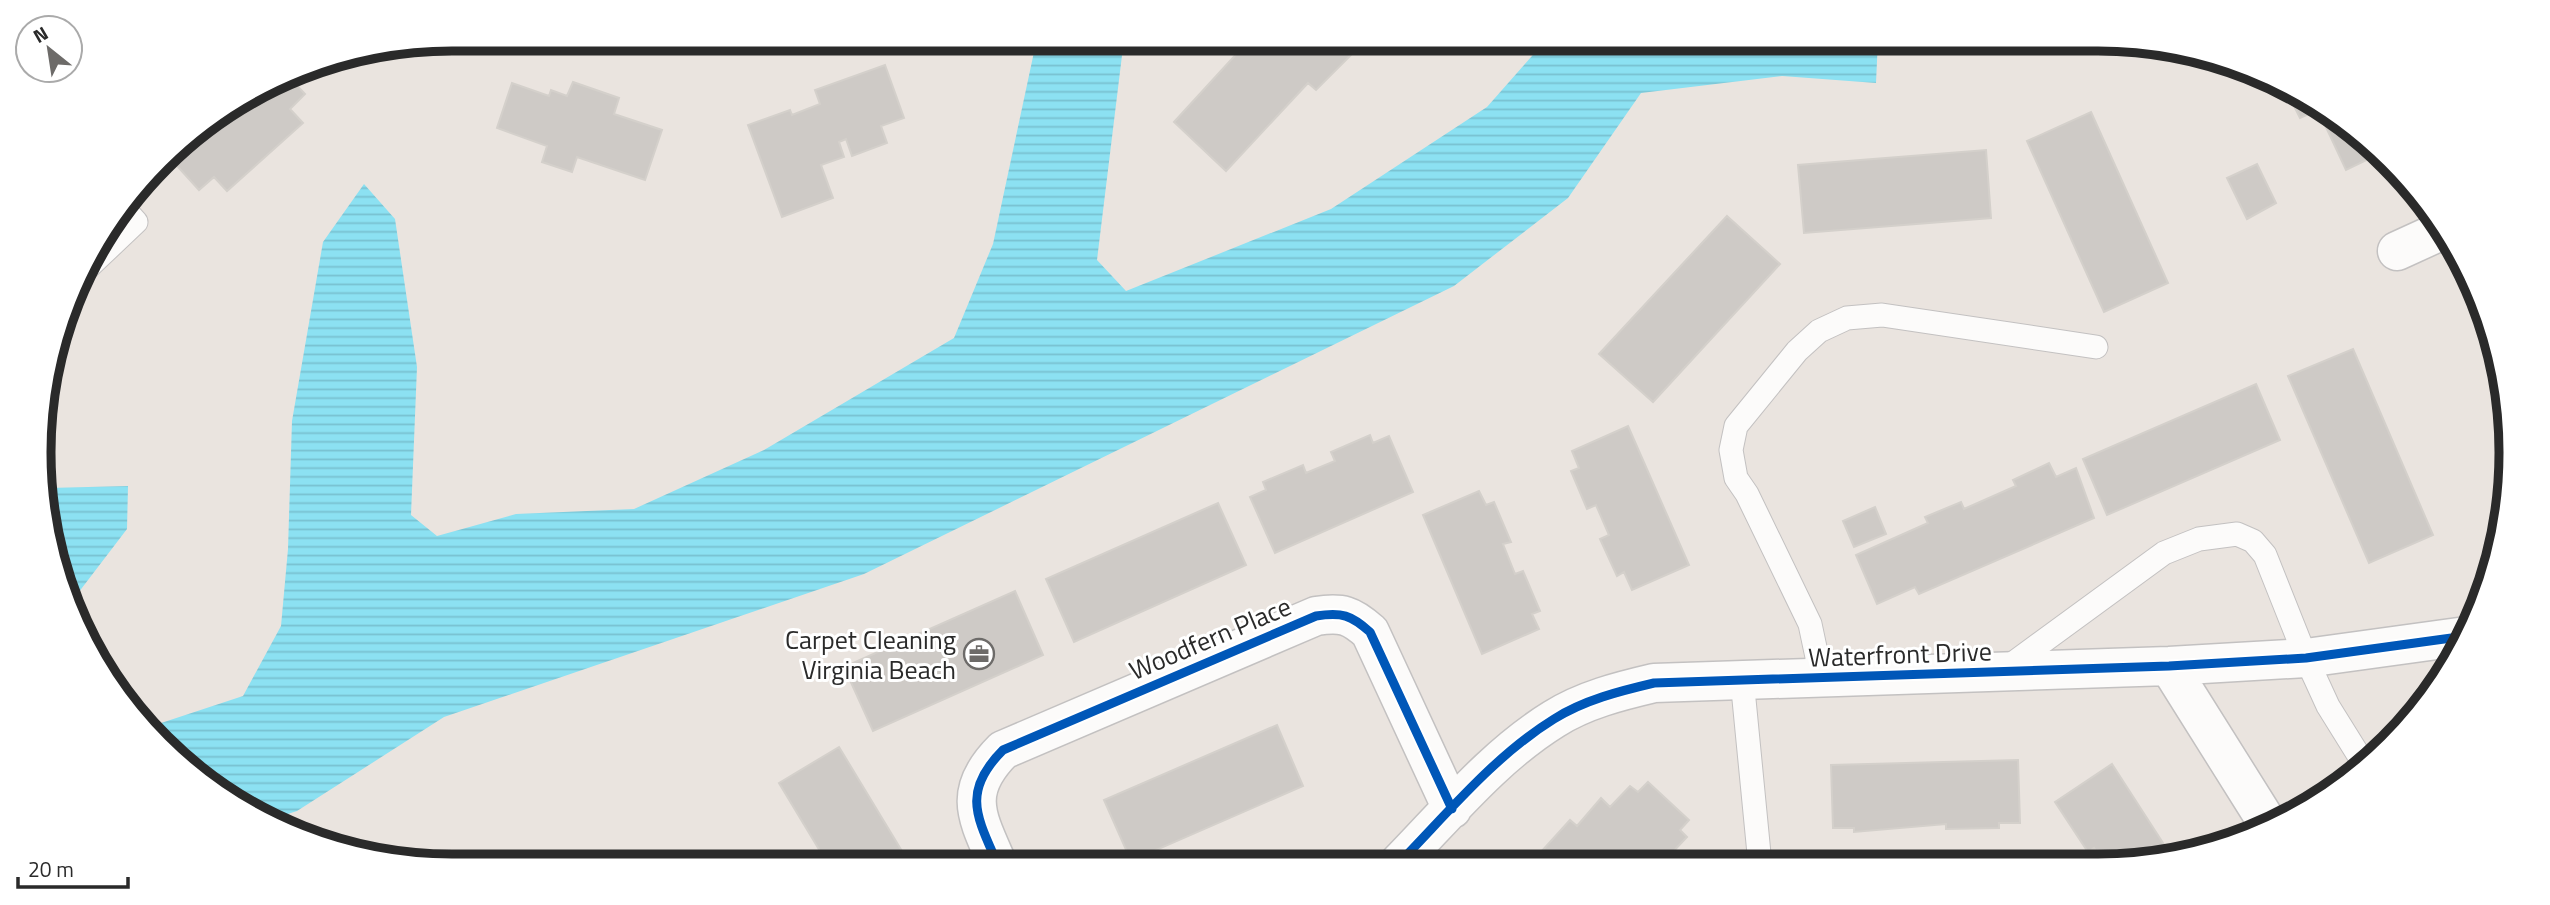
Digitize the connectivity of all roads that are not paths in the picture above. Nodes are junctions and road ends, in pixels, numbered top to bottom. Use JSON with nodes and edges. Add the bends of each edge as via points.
{"nodes":[{"id":1,"x":129,"y":214,"type":"edge"},
{"id":2,"x":2435,"y":234,"type":"edge"},
{"id":3,"x":106,"y":251,"type":"edge"},
{"id":4,"x":2397,"y":251,"type":"dead end"},
{"id":5,"x":2096,"y":347,"type":"dead end"},
{"id":6,"x":2454,"y":638,"type":"edge"},
{"id":7,"x":2306,"y":658,"type":"junction"},
{"id":8,"x":2169,"y":666,"type":"junction"},
{"id":9,"x":2001,"y":671,"type":"junction"},
{"id":10,"x":1816,"y":677,"type":"junction"},
{"id":11,"x":1742,"y":679,"type":"junction"},
{"id":12,"x":2360,"y":757,"type":"edge"},
{"id":13,"x":1452,"y":809,"type":"junction"},
{"id":14,"x":2264,"y":818,"type":"edge"},
{"id":15,"x":993,"y":854,"type":"edge"},
{"id":16,"x":1408,"y":854,"type":"edge"},
{"id":17,"x":1759,"y":854,"type":"edge"}],
"edges":[{"from":1,"to":3,"type":"lane","via":[[136,222]]},
{"from":2,"to":4,"type":"street"},
{"from":5,"to":10,"type":"lane","via":[[1882,315],[1847,318],[1819,331],[1797,351],[1736,426],[1731,450],[1737,478],[1810,624]]},
{"from":6,"to":7,"type":"street","name":"Waterfront Drive"},
{"from":7,"to":8,"type":"street","name":"Waterfront Drive"},
{"from":7,"to":9,"type":"lane","via":[[2265,555],[2253,541],[2237,534],[2199,539],[2164,553]]},
{"from":7,"to":12,"type":"lane"},
{"from":8,"to":9,"type":"street","name":"Waterfront Drive"},
{"from":8,"to":14,"type":"street"},
{"from":9,"to":10,"type":"street","name":"Waterfront Drive"},
{"from":10,"to":11,"type":"street","name":"Waterfront Drive"},
{"from":11,"to":13,"type":"street","name":"Waterfront Drive","via":[[1654,683],[1614,692],[1556,717],[1514,747]]},
{"from":11,"to":17,"type":"lane"},
{"from":13,"to":15,"type":"street","name":"Woodfern Place","via":[[1370,632],[1355,618],[1336,613],[1316,616],[1003,750],[986,766],[975,803]]},
{"from":13,"to":16,"type":"street","name":"Waterfront Drive"}]}
